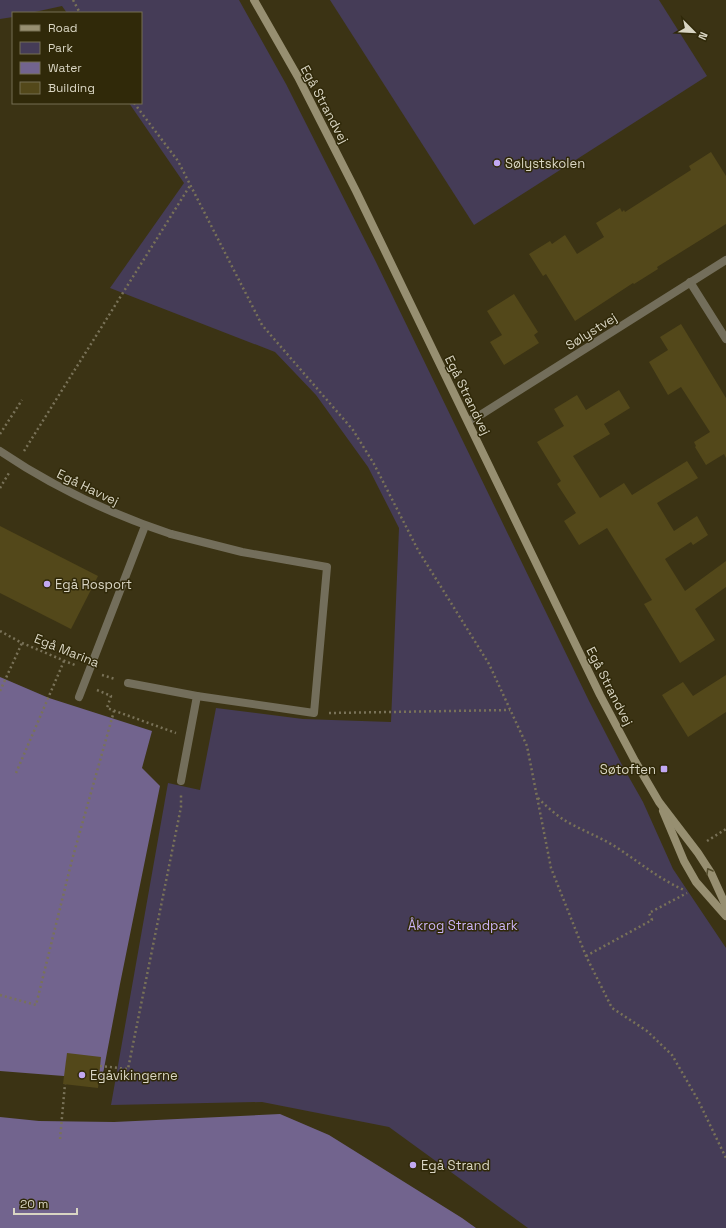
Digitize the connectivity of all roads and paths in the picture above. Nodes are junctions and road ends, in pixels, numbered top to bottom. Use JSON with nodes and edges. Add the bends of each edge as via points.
{"nodes":[{"id":1,"x":73,"y":0,"type":"edge"},
{"id":2,"x":254,"y":0,"type":"edge"},
{"id":3,"x":79,"y":12,"type":"edge"},
{"id":4,"x":135,"y":104,"type":"edge"},
{"id":5,"x":191,"y":183,"type":"junction"},
{"id":6,"x":726,"y":260,"type":"edge"},
{"id":7,"x":690,"y":282,"type":"junction"},
{"id":8,"x":726,"y":340,"type":"edge"},
{"id":9,"x":22,"y":400,"type":"dead end"},
{"id":10,"x":468,"y":422,"type":"junction"},
{"id":11,"x":0,"y":434,"type":"edge"},
{"id":12,"x":0,"y":451,"type":"edge"},
{"id":13,"x":16,"y":462,"type":"junction"},
{"id":14,"x":145,"y":526,"type":"junction"},
{"id":15,"x":0,"y":631,"type":"edge"},
{"id":16,"x":22,"y":643,"type":"junction"},
{"id":17,"x":64,"y":661,"type":"junction"},
{"id":18,"x":89,"y":670,"type":"junction"},
{"id":19,"x":128,"y":683,"type":"joint"},
{"id":20,"x":84,"y":684,"type":"junction"},
{"id":21,"x":0,"y":691,"type":"edge"},
{"id":22,"x":196,"y":696,"type":"junction"},
{"id":23,"x":79,"y":697,"type":"dead end"},
{"id":24,"x":510,"y":710,"type":"junction"},
{"id":25,"x":114,"y":711,"type":"junction"},
{"id":26,"x":314,"y":713,"type":"junction"},
{"id":27,"x":189,"y":737,"type":"junction"},
{"id":28,"x":16,"y":774,"type":"dead end"},
{"id":29,"x":181,"y":781,"type":"joint"},
{"id":30,"x":538,"y":797,"type":"junction"},
{"id":31,"x":659,"y":802,"type":"junction"},
{"id":32,"x":726,"y":828,"type":"edge"},
{"id":33,"x":695,"y":848,"type":"junction"},
{"id":34,"x":726,"y":906,"type":"edge"},
{"id":35,"x":726,"y":916,"type":"edge"},
{"id":36,"x":586,"y":956,"type":"junction"},
{"id":37,"x":0,"y":995,"type":"edge"},
{"id":38,"x":100,"y":1066,"type":"dead end"},
{"id":39,"x":65,"y":1084,"type":"dead end"},
{"id":40,"x":60,"y":1139,"type":"dead end"},
{"id":41,"x":726,"y":1158,"type":"edge"}],
"edges":[{"from":1,"to":3,"type":"path"},
{"from":2,"to":10,"type":"street","name":"Egå Strandvej","via":[[328,136]]},
{"from":4,"to":5,"type":"path","via":[[178,161]]},
{"from":5,"to":13,"type":"path"},
{"from":5,"to":24,"type":"path","via":[[262,325],[353,430],[374,464],[418,550],[489,664]]},
{"from":6,"to":7,"type":"street","name":"Sølystvej"},
{"from":7,"to":8,"type":"street"},
{"from":7,"to":10,"type":"street","name":"Sølystvej"},
{"from":9,"to":11,"type":"path"},
{"from":10,"to":31,"type":"street","name":"Egå Strandvej","via":[[600,695]]},
{"from":12,"to":13,"type":"street","name":"Egå Havvej"},
{"from":13,"to":14,"type":"street","name":"Egå Havvej","via":[[100,508]]},
{"from":14,"to":18,"type":"street"},
{"from":14,"to":26,"type":"street","name":"Egå Havvej","via":[[242,552],[328,567]]},
{"from":15,"to":16,"type":"path","name":"Egå Marina"},
{"from":16,"to":17,"type":"path","name":"Egå Marina"},
{"from":16,"to":21,"type":"path"},
{"from":17,"to":18,"type":"path","name":"Egå Marina"},
{"from":17,"to":28,"type":"path"},
{"from":18,"to":19,"type":"path","name":"Egå Marina"},
{"from":18,"to":20,"type":"street"},
{"from":19,"to":22,"type":"street"},
{"from":20,"to":23,"type":"street"},
{"from":20,"to":25,"type":"path","via":[[111,696],[107,708]]},
{"from":22,"to":26,"type":"street"},
{"from":22,"to":27,"type":"street"},
{"from":24,"to":26,"type":"path"},
{"from":24,"to":30,"type":"path","via":[[527,746]]},
{"from":25,"to":27,"type":"path"},
{"from":25,"to":37,"type":"path","via":[[72,860],[36,1005]]},
{"from":27,"to":29,"type":"street"},
{"from":29,"to":38,"type":"path","via":[[181,806],[128,1069]]},
{"from":30,"to":36,"type":"path","via":[[551,868]]},
{"from":30,"to":36,"type":"path","via":[[564,820],[590,832],[671,885],[688,892],[649,913],[652,920]]},
{"from":31,"to":33,"type":"street","name":"Egå Strandvej"},
{"from":31,"to":35,"type":"street","name":"Egå Strandvej","via":[[684,861],[696,882]]},
{"from":32,"to":33,"type":"path"},
{"from":34,"to":33,"type":"street","name":"Egå Strandvej","one_way":true,"via":[[711,873]]},
{"from":36,"to":41,"type":"path","via":[[612,1008],[647,1031],[672,1055],[698,1100]]},
{"from":39,"to":40,"type":"path"}]}
